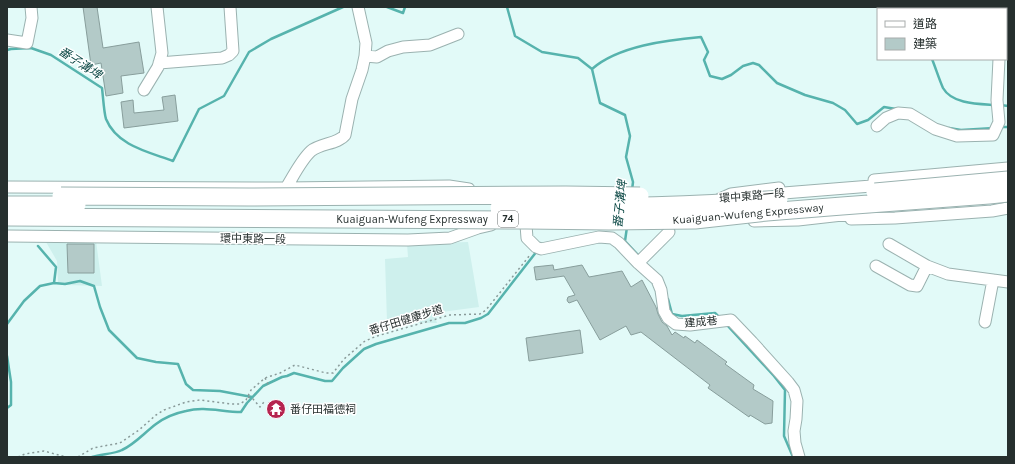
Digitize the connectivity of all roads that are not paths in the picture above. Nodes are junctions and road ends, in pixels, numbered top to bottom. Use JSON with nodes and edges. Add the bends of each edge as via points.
{"nodes":[{"id":1,"x":31,"y":7,"type":"edge"},
{"id":2,"x":157,"y":7,"type":"edge"},
{"id":3,"x":230,"y":7,"type":"edge"},
{"id":4,"x":358,"y":7,"type":"edge"},
{"id":5,"x":458,"y":34,"type":"dead end"},
{"id":6,"x":7,"y":40,"type":"edge"},
{"id":7,"x":365,"y":56,"type":"junction"},
{"id":8,"x":999,"y":60,"type":"edge"},
{"id":9,"x":159,"y":63,"type":"junction"},
{"id":10,"x":144,"y":90,"type":"dead end"},
{"id":11,"x":1000,"y":114,"type":"edge"},
{"id":12,"x":876,"y":126,"type":"dead end"},
{"id":13,"x":1008,"y":168,"type":"edge"},
{"id":14,"x":1008,"y":175,"type":"edge"},
{"id":15,"x":1008,"y":180,"type":"edge"},
{"id":16,"x":7,"y":188,"type":"edge"},
{"id":17,"x":286,"y":188,"type":"junction"},
{"id":18,"x":1008,"y":193,"type":"edge"},
{"id":19,"x":7,"y":195,"type":"edge"},
{"id":20,"x":720,"y":198,"type":"junction"},
{"id":21,"x":496,"y":199,"type":"junction"},
{"id":22,"x":1008,"y":199,"type":"edge"},
{"id":23,"x":7,"y":200,"type":"edge"},
{"id":24,"x":740,"y":202,"type":"junction"},
{"id":25,"x":7,"y":205,"type":"edge"},
{"id":26,"x":1008,"y":208,"type":"edge"},
{"id":27,"x":7,"y":217,"type":"edge"},
{"id":28,"x":7,"y":220,"type":"edge"},
{"id":29,"x":695,"y":220,"type":"junction"},
{"id":30,"x":798,"y":220,"type":"junction"},
{"id":31,"x":721,"y":222,"type":"junction"},
{"id":32,"x":497,"y":224,"type":"junction"},
{"id":33,"x":526,"y":225,"type":"junction"},
{"id":34,"x":7,"y":228,"type":"edge"},
{"id":35,"x":669,"y":232,"type":"dead end"},
{"id":36,"x":7,"y":236,"type":"edge"},
{"id":37,"x":889,"y":244,"type":"dead end"},
{"id":38,"x":638,"y":263,"type":"junction"},
{"id":39,"x":876,"y":266,"type":"dead end"},
{"id":40,"x":927,"y":266,"type":"junction"},
{"id":41,"x":993,"y":280,"type":"junction"},
{"id":42,"x":1008,"y":282,"type":"edge"},
{"id":43,"x":984,"y":322,"type":"dead end"},
{"id":44,"x":799,"y":457,"type":"edge"}],
"edges":[{"from":1,"to":6,"type":"street","via":[[32,18],[27,43]]},
{"from":2,"to":9,"type":"street","via":[[162,53]]},
{"from":3,"to":9,"type":"street","via":[[232,51],[229,55],[222,58]]},
{"from":4,"to":7,"type":"street","via":[[366,43]]},
{"from":5,"to":7,"type":"street","via":[[430,45],[403,47],[377,57]]},
{"from":7,"to":17,"type":"street","via":[[352,99],[345,135],[342,139],[322,144],[311,151]]},
{"from":8,"to":11,"type":"street"},
{"from":9,"to":10,"type":"street"},
{"from":11,"to":12,"type":"street","via":[[993,135],[957,136],[935,129],[910,114],[898,113]]},
{"from":13,"to":20,"type":"street","via":[[762,190]]},
{"from":14,"to":20,"type":"street","name":"環中東路一段"},
{"from":15,"to":24,"type":"highway","name":"Kuaiguan-Wufeng Expressway","number":"74","bridge":true},
{"from":16,"to":17,"type":"street","name":"環中東路一段"},
{"from":17,"to":21,"type":"street","name":"環中東路一段","via":[[449,186],[472,189]]},
{"from":18,"to":29,"type":"highway","name":"Kuaiguan-Wufeng Expressway","number":"74","bridge":true},
{"from":19,"to":24,"type":"highway","number":"74","bridge":true,"via":[[603,195],[694,196]]},
{"from":20,"to":21,"type":"street","name":"環中東路一段","via":[[652,201]]},
{"from":20,"to":31,"type":"street"},
{"from":21,"to":23,"type":"street","name":"環中東路一段","via":[[365,202]]},
{"from":22,"to":30,"type":"street","name":"環中東路一段"},
{"from":24,"to":25,"type":"highway","name":"Kuaiguan-Wufeng Expressway","number":"74","bridge":true,"via":[[510,208]]},
{"from":26,"to":30,"type":"street","via":[[895,218]]},
{"from":27,"to":29,"type":"highway","name":"Kuaiguan-Wufeng Expressway","number":"74","bridge":true},
{"from":28,"to":32,"type":"street","name":"環中東路一段"},
{"from":29,"to":34,"type":"highway","number":"74","bridge":true,"via":[[654,226],[569,229]]},
{"from":30,"to":31,"type":"street","name":"環中東路一段"},
{"from":31,"to":33,"type":"street","name":"環中東路一段"},
{"from":32,"to":33,"type":"street","name":"環中東路一段"},
{"from":32,"to":36,"type":"street","name":"環中東路一段","via":[[450,238],[408,240]]},
{"from":33,"to":38,"type":"street","name":"建成巷","via":[[527,238],[541,249],[599,237],[612,238]]},
{"from":35,"to":38,"type":"street"},
{"from":37,"to":40,"type":"street"},
{"from":38,"to":44,"type":"street","name":"建成巷","via":[[657,280],[668,318],[676,324],[690,325],[731,320],[788,382],[797,401],[794,431]]},
{"from":39,"to":40,"type":"street","via":[[910,285],[917,286]]},
{"from":40,"to":41,"type":"street","via":[[948,274]]},
{"from":41,"to":42,"type":"street"},
{"from":41,"to":43,"type":"street"}]}
